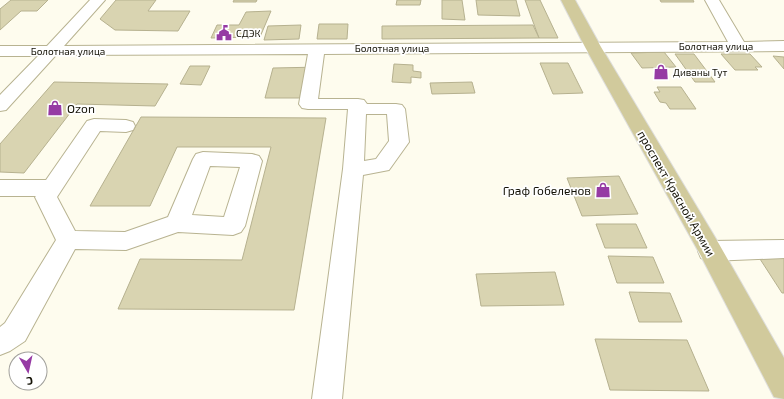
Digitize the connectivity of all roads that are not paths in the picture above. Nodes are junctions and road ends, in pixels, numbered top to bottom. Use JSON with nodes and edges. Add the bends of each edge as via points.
{"nodes":[{"id":1,"x":98,"y":0,"type":"edge"},
{"id":2,"x":568,"y":0,"type":"edge"},
{"id":3,"x":712,"y":0,"type":"edge"},
{"id":4,"x":739,"y":46,"type":"junction"},
{"id":5,"x":784,"y":46,"type":"edge"},
{"id":6,"x":593,"y":47,"type":"junction"},
{"id":7,"x":317,"y":49,"type":"junction"},
{"id":8,"x":0,"y":51,"type":"edge"},
{"id":9,"x":50,"y":51,"type":"junction"},
{"id":10,"x":0,"y":106,"type":"edge"},
{"id":11,"x":358,"y":109,"type":"junction"},
{"id":12,"x":126,"y":126,"type":"dead end"},
{"id":13,"x":353,"y":169,"type":"junction"},
{"id":14,"x":0,"y":188,"type":"edge"},
{"id":15,"x":51,"y":188,"type":"junction"},
{"id":16,"x":177,"y":224,"type":"dead end"},
{"id":17,"x":68,"y":240,"type":"junction"},
{"id":18,"x":784,"y":249,"type":"edge"},
{"id":19,"x":710,"y":251,"type":"junction"},
{"id":20,"x":0,"y":342,"type":"edge"},
{"id":21,"x":784,"y":387,"type":"edge"},
{"id":22,"x":327,"y":399,"type":"edge"}],
"edges":[{"from":1,"to":9,"type":"street"},
{"from":2,"to":6,"type":"main road","name":"проспект Красной Армии"},
{"from":3,"to":4,"type":"street"},
{"from":4,"to":5,"type":"street","name":"Болотная улица"},
{"from":4,"to":6,"type":"street","name":"Болотная улица"},
{"from":6,"to":7,"type":"street","name":"Болотная улица"},
{"from":6,"to":19,"type":"main road","name":"проспект Красной Армии"},
{"from":7,"to":9,"type":"street","name":"Болотная улица"},
{"from":7,"to":11,"type":"street","via":[[308,104],[358,104]]},
{"from":8,"to":9,"type":"street","name":"Болотная улица"},
{"from":9,"to":10,"type":"street"},
{"from":11,"to":13,"type":"street"},
{"from":11,"to":13,"type":"street","via":[[396,109],[399,142],[382,165]]},
{"from":12,"to":15,"type":"street","via":[[94,125]]},
{"from":13,"to":22,"type":"street"},
{"from":14,"to":15,"type":"street"},
{"from":15,"to":17,"type":"street","via":[[46,196]]},
{"from":16,"to":17,"type":"street","via":[[126,241]]},
{"from":17,"to":20,"type":"street","via":[[15,332]]},
{"from":18,"to":19,"type":"street"},
{"from":19,"to":21,"type":"main road","name":"проспект Красной Армии"}]}
